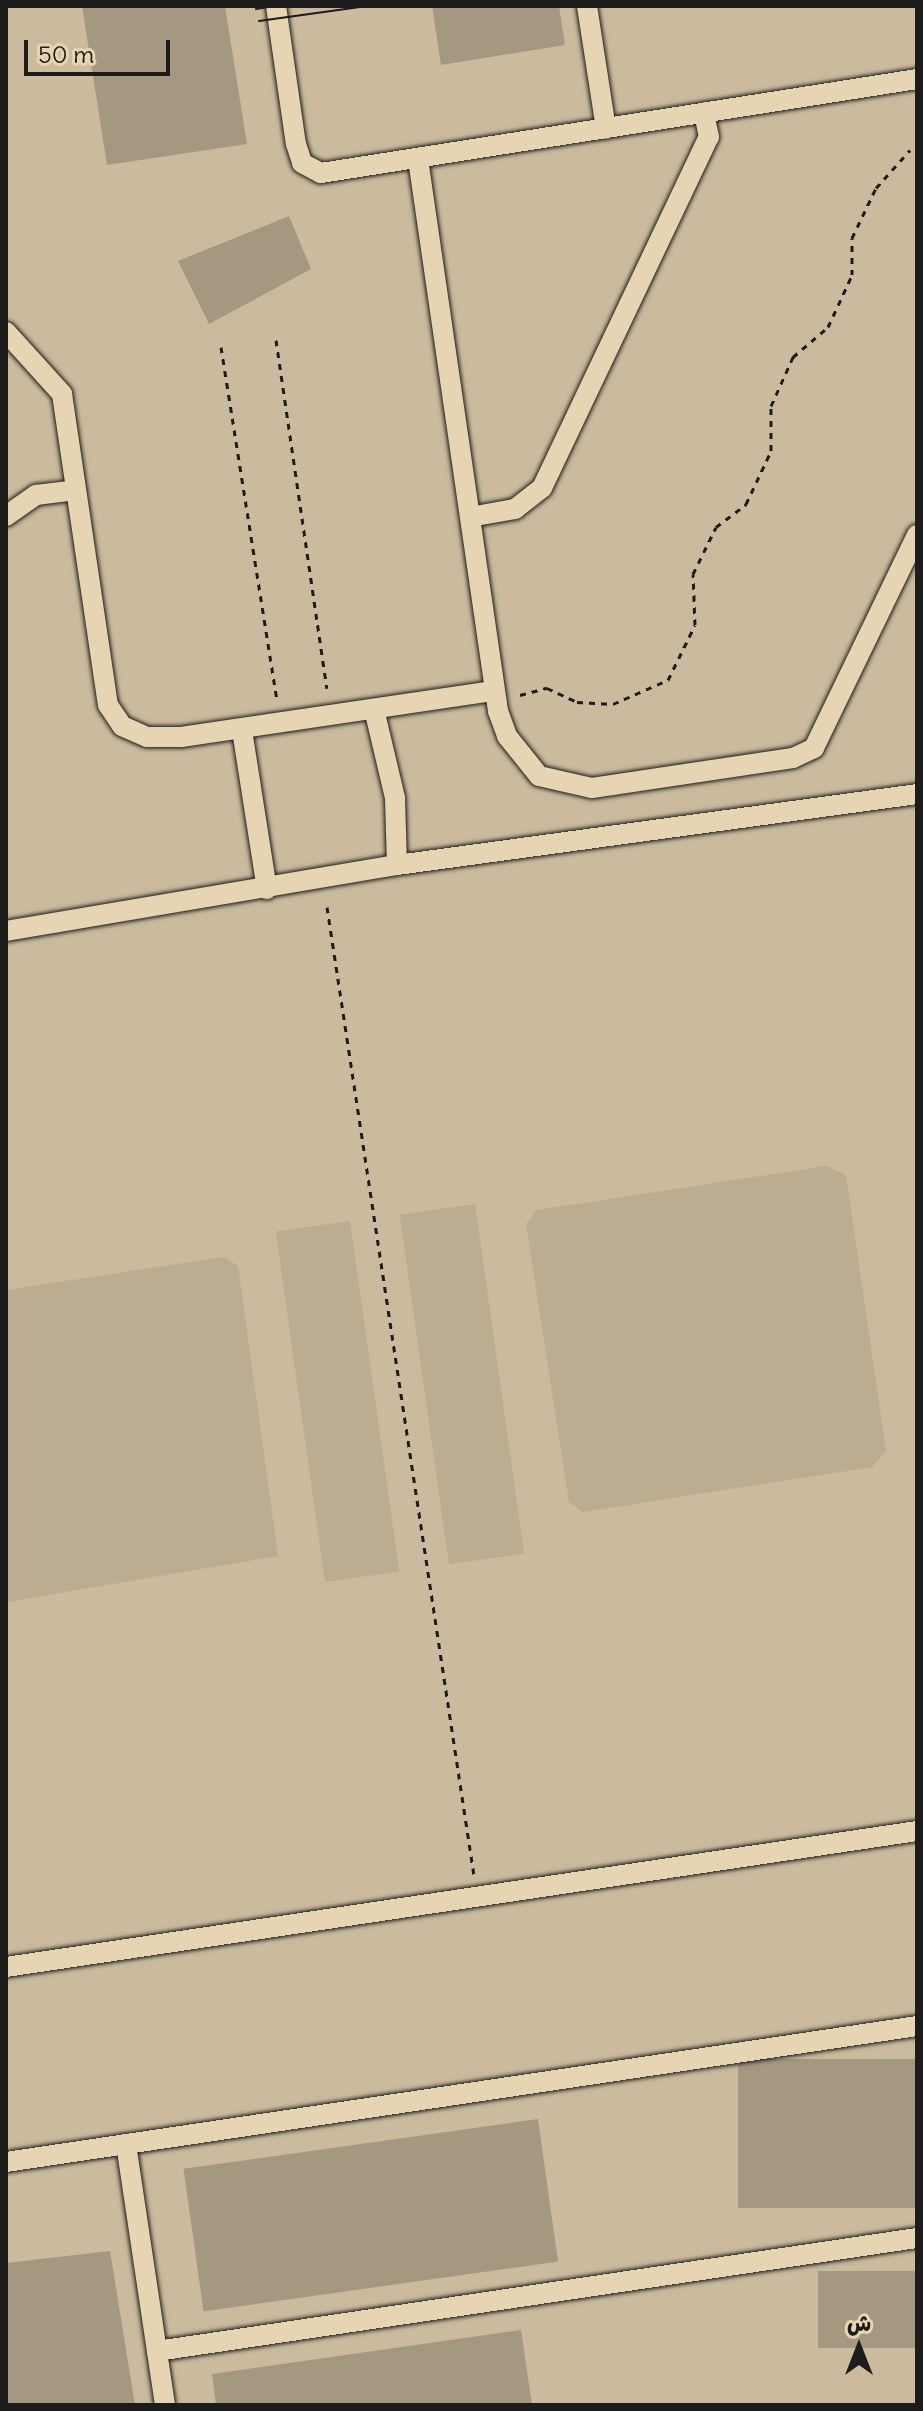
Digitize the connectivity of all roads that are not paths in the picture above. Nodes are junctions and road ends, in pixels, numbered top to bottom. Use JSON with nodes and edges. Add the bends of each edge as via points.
{"nodes":[{"id":1,"x":276,"y":6,"type":"edge"},
{"id":2,"x":587,"y":6,"type":"edge"},
{"id":3,"x":917,"y":79,"type":"edge"},
{"id":4,"x":704,"y":113,"type":"junction"},
{"id":5,"x":606,"y":129,"type":"junction"},
{"id":6,"x":418,"y":159,"type":"junction"},
{"id":7,"x":6,"y":332,"type":"edge"},
{"id":8,"x":76,"y":490,"type":"junction"},
{"id":9,"x":6,"y":516,"type":"edge"},
{"id":10,"x":470,"y":517,"type":"junction"},
{"id":11,"x":917,"y":535,"type":"edge"},
{"id":12,"x":494,"y":691,"type":"junction"},
{"id":13,"x":374,"y":709,"type":"junction"},
{"id":14,"x":242,"y":730,"type":"junction"},
{"id":15,"x":917,"y":794,"type":"edge"},
{"id":16,"x":397,"y":865,"type":"junction"},
{"id":17,"x":267,"y":889,"type":"junction"},
{"id":18,"x":6,"y":931,"type":"edge"},
{"id":19,"x":917,"y":1831,"type":"edge"},
{"id":20,"x":6,"y":1967,"type":"edge"},
{"id":21,"x":917,"y":2026,"type":"edge"},
{"id":22,"x":126,"y":2144,"type":"junction"},
{"id":23,"x":6,"y":2162,"type":"edge"},
{"id":24,"x":917,"y":2238,"type":"edge"},
{"id":25,"x":157,"y":2351,"type":"junction"},
{"id":26,"x":165,"y":2405,"type":"edge"}],
"edges":[{"from":1,"to":6,"type":"street","via":[[302,163],[321,173]]},
{"from":2,"to":5,"type":"street"},
{"from":3,"to":4,"type":"street"},
{"from":4,"to":5,"type":"street"},
{"from":4,"to":10,"type":"street","via":[[709,137],[542,488],[515,509]]},
{"from":5,"to":6,"type":"street"},
{"from":6,"to":10,"type":"street"},
{"from":7,"to":8,"type":"street","via":[[62,394]]},
{"from":8,"to":9,"type":"street","via":[[36,495]]},
{"from":8,"to":14,"type":"street","via":[[108,705],[122,726],[147,737]]},
{"from":10,"to":12,"type":"street"},
{"from":11,"to":12,"type":"street","via":[[830,724],[814,748],[793,758],[563,786],[521,758]]},
{"from":12,"to":13,"type":"street"},
{"from":13,"to":14,"type":"street"},
{"from":13,"to":16,"type":"street","via":[[381,798]]},
{"from":14,"to":17,"type":"street"},
{"from":15,"to":16,"type":"street"},
{"from":16,"to":17,"type":"street"},
{"from":17,"to":18,"type":"street"},
{"from":19,"to":20,"type":"street"},
{"from":21,"to":22,"type":"street"},
{"from":22,"to":23,"type":"street"},
{"from":22,"to":25,"type":"street"},
{"from":24,"to":25,"type":"street"},
{"from":25,"to":26,"type":"street"}]}
